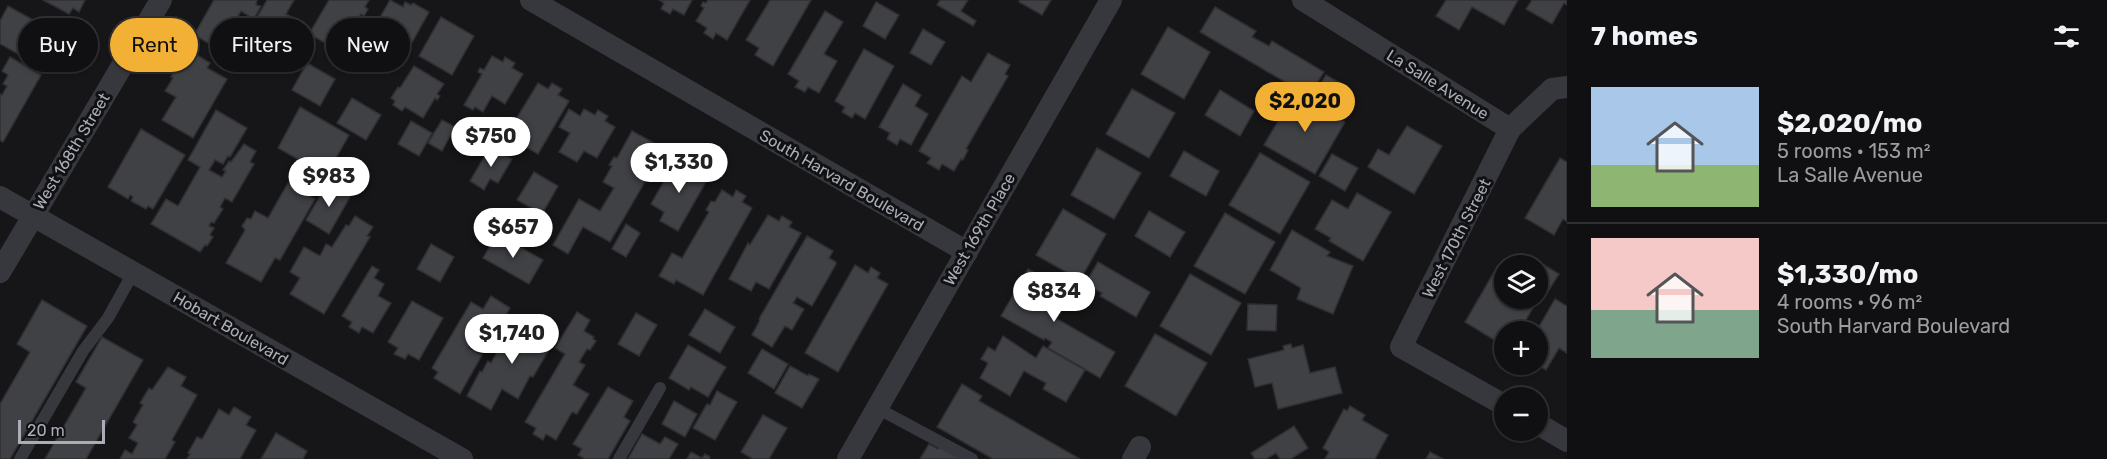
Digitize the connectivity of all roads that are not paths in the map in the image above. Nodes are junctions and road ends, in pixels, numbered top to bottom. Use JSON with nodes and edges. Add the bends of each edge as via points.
{"nodes":[{"id":1,"x":161,"y":0,"type":"edge"},
{"id":2,"x":531,"y":0,"type":"edge"},
{"id":3,"x":1111,"y":0,"type":"edge"},
{"id":4,"x":1303,"y":0,"type":"edge"},
{"id":5,"x":1567,"y":87,"type":"edge"},
{"id":6,"x":1510,"y":129,"type":"junction"},
{"id":7,"x":0,"y":197,"type":"edge"},
{"id":8,"x":32,"y":217,"type":"junction"},
{"id":9,"x":967,"y":252,"type":"junction"},
{"id":10,"x":0,"y":272,"type":"edge"},
{"id":11,"x":133,"y":273,"type":"junction"},
{"id":12,"x":660,"y":388,"type":"dead end"},
{"id":13,"x":1494,"y":399,"type":"edge"},
{"id":14,"x":877,"y":408,"type":"junction"},
{"id":15,"x":1548,"y":430,"type":"edge"},
{"id":16,"x":1567,"y":441,"type":"edge"},
{"id":17,"x":20,"y":459,"type":"edge"},
{"id":18,"x":462,"y":459,"type":"edge"},
{"id":19,"x":619,"y":459,"type":"edge"},
{"id":20,"x":848,"y":459,"type":"edge"},
{"id":21,"x":972,"y":459,"type":"edge"}],
"edges":[{"from":1,"to":8,"type":"street","name":"West 168th Street"},
{"from":2,"to":9,"type":"street","name":"South Harvard Boulevard"},
{"from":3,"to":9,"type":"street","name":"West 169th Place"},
{"from":4,"to":6,"type":"street","name":"La Salle Avenue"},
{"from":5,"to":6,"type":"street","via":[[1552,89]]},
{"from":6,"to":13,"type":"street","name":"West 170th Street","via":[[1401,347]]},
{"from":7,"to":8,"type":"street","name":"Hobart Boulevard"},
{"from":8,"to":10,"type":"street","name":"West 168th Street"},
{"from":8,"to":11,"type":"street","name":"Hobart Boulevard"},
{"from":9,"to":14,"type":"street","name":"West 169th Place"},
{"from":11,"to":17,"type":"lane"},
{"from":11,"to":18,"type":"street","name":"Hobart Boulevard"},
{"from":12,"to":19,"type":"lane"},
{"from":14,"to":20,"type":"street","name":"West 169th Place"},
{"from":14,"to":21,"type":"lane"},
{"from":15,"to":16,"type":"street"}]}
